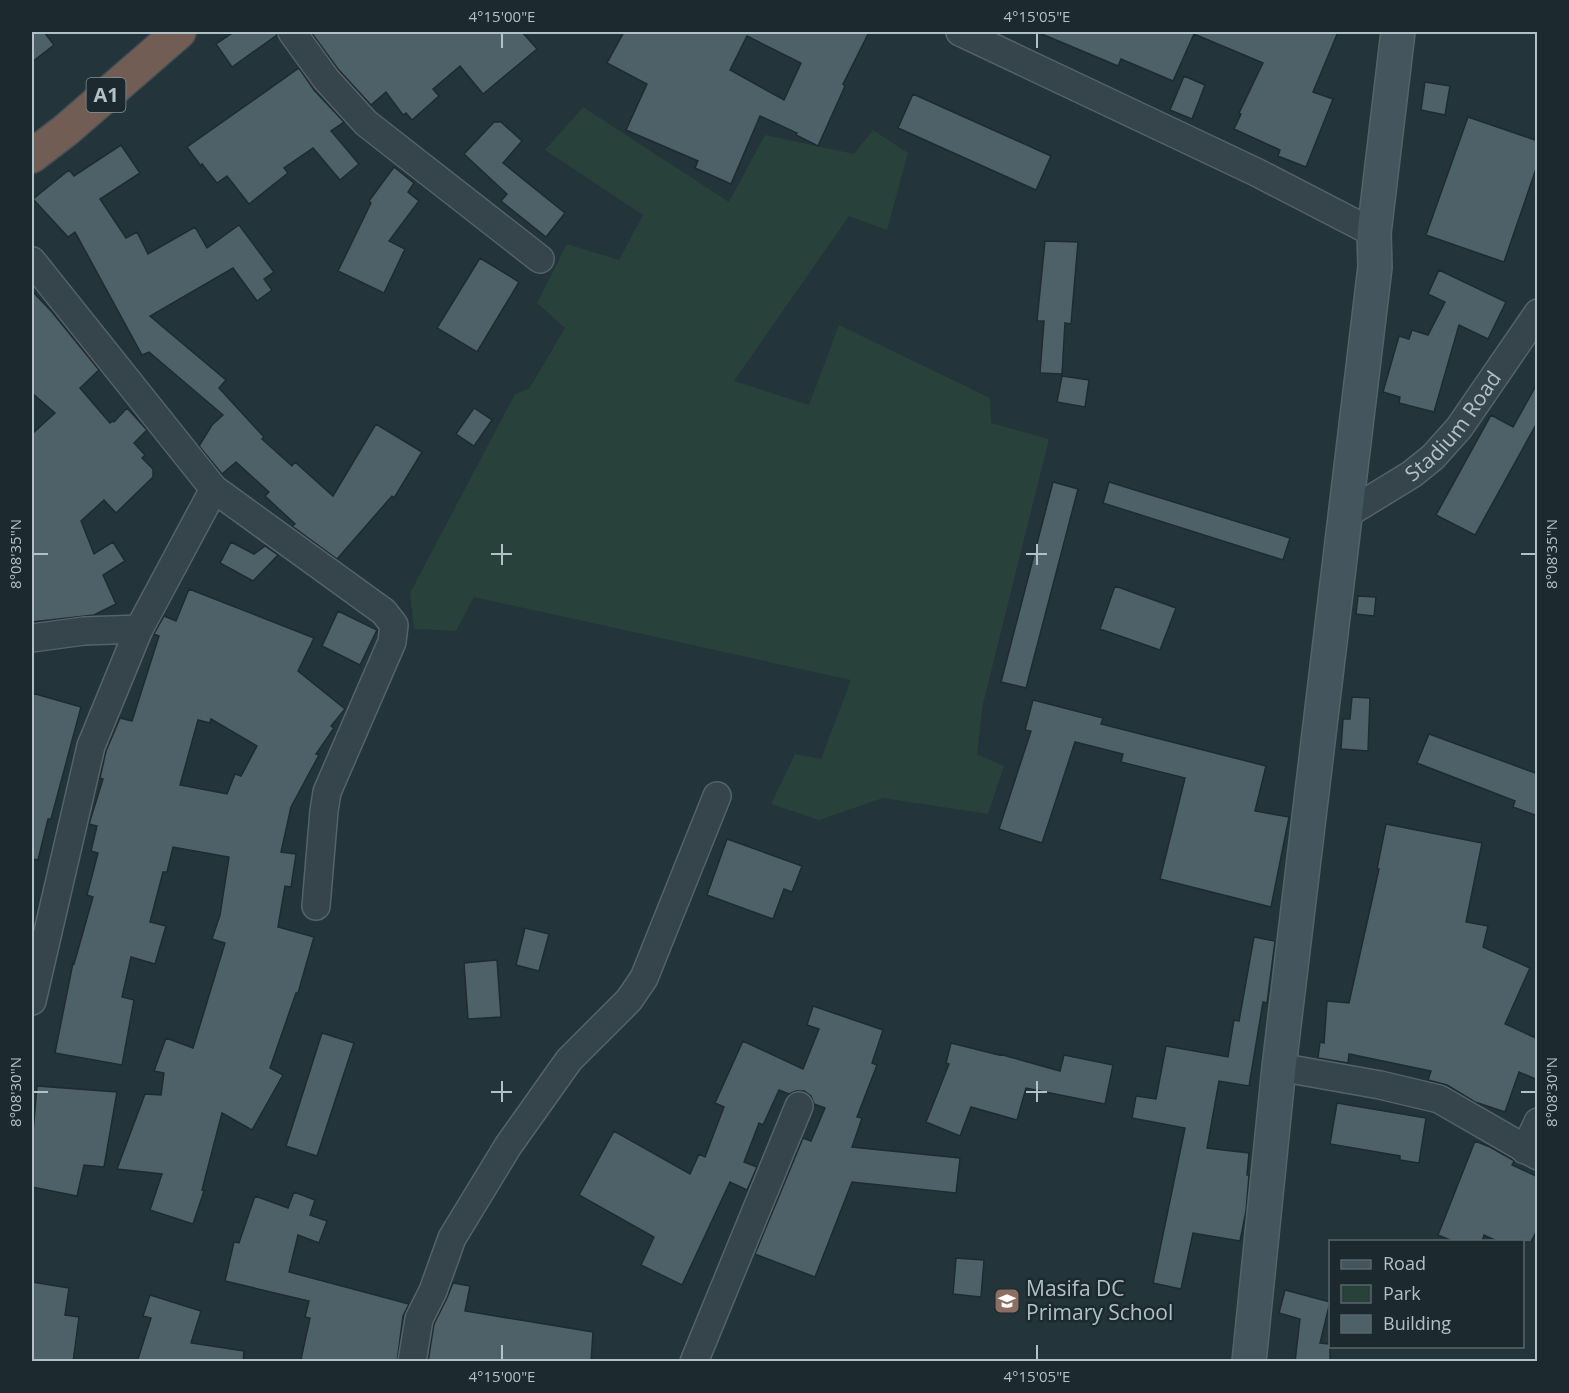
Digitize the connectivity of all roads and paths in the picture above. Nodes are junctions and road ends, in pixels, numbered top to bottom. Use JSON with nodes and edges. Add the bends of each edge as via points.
{"nodes":[{"id":1,"x":179,"y":32,"type":"edge"},
{"id":2,"x":292,"y":32,"type":"edge"},
{"id":3,"x":960,"y":32,"type":"edge"},
{"id":4,"x":1398,"y":32,"type":"edge"},
{"id":5,"x":32,"y":156,"type":"edge"},
{"id":6,"x":1374,"y":232,"type":"junction"},
{"id":7,"x":540,"y":259,"type":"dead end"},
{"id":8,"x":32,"y":261,"type":"edge"},
{"id":9,"x":1538,"y":313,"type":"edge"},
{"id":10,"x":214,"y":489,"type":"junction"},
{"id":11,"x":1345,"y":515,"type":"junction"},
{"id":12,"x":139,"y":629,"type":"junction"},
{"id":13,"x":32,"y":638,"type":"edge"},
{"id":14,"x":717,"y":796,"type":"dead end"},
{"id":15,"x":316,"y":906,"type":"dead end"},
{"id":16,"x":32,"y":1001,"type":"edge"},
{"id":17,"x":1279,"y":1067,"type":"junction"},
{"id":18,"x":799,"y":1106,"type":"dead end"},
{"id":19,"x":1538,"y":1122,"type":"edge"},
{"id":20,"x":1531,"y":1153,"type":"edge"},
{"id":21,"x":412,"y":1362,"type":"edge"},
{"id":22,"x":694,"y":1362,"type":"edge"},
{"id":23,"x":1249,"y":1362,"type":"edge"}],
"edges":[{"from":1,"to":5,"type":"highway","number":"A1"},
{"from":2,"to":7,"type":"street","via":[[326,79],[366,123]]},
{"from":3,"to":6,"type":"street"},
{"from":4,"to":6,"type":"main road"},
{"from":6,"to":11,"type":"main road","via":[[1375,267]]},
{"from":8,"to":10,"type":"street"},
{"from":9,"to":11,"type":"street","name":"Stadium Road","via":[[1459,428],[1433,457],[1413,474]]},
{"from":10,"to":12,"type":"street"},
{"from":10,"to":15,"type":"street","via":[[384,612],[394,625],[392,642],[327,792]]},
{"from":11,"to":17,"type":"main road"},
{"from":12,"to":13,"type":"street"},
{"from":12,"to":16,"type":"street","via":[[91,746]]},
{"from":14,"to":21,"type":"street","via":[[644,978],[629,1000],[569,1060],[508,1146],[452,1238],[419,1319]]},
{"from":17,"to":20,"type":"street","via":[[1440,1099]]},
{"from":17,"to":23,"type":"main road"},
{"from":18,"to":22,"type":"street"},
{"from":19,"to":20,"type":"street"}]}
